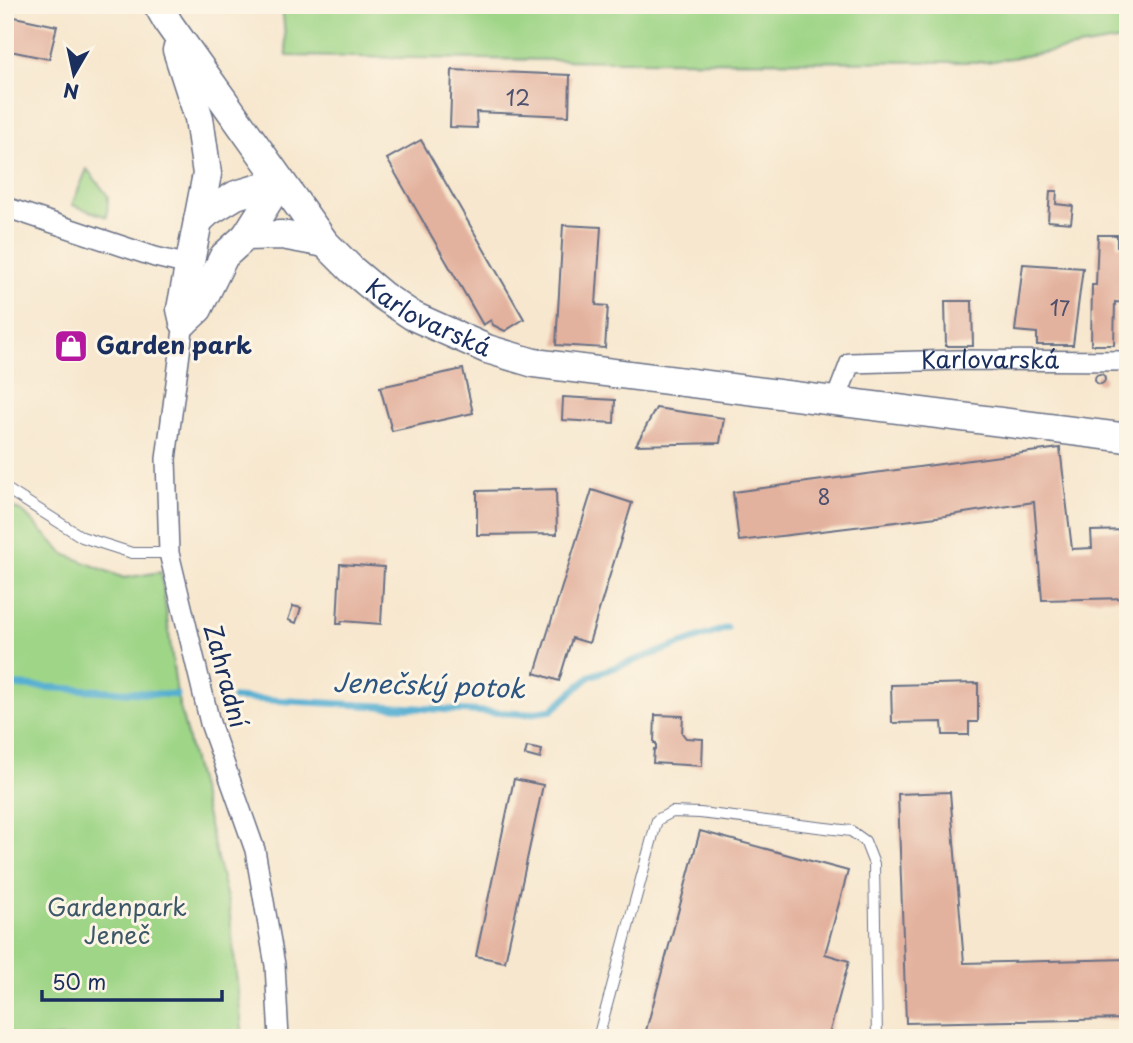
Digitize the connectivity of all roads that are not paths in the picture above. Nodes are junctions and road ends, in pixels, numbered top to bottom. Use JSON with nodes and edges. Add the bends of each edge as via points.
{"nodes":[{"id":1,"x":164,"y":15,"type":"edge"},
{"id":2,"x":280,"y":182,"type":"junction"},
{"id":3,"x":5,"y":206,"type":"edge"},
{"id":4,"x":198,"y":221,"type":"junction"},
{"id":5,"x":246,"y":236,"type":"junction"},
{"id":6,"x":325,"y":243,"type":"junction"},
{"id":7,"x":189,"y":265,"type":"junction"},
{"id":8,"x":184,"y":322,"type":"junction"},
{"id":9,"x":1128,"y":361,"type":"edge"},
{"id":10,"x":835,"y":402,"type":"junction"},
{"id":11,"x":1128,"y":438,"type":"edge"},
{"id":12,"x":5,"y":488,"type":"edge"},
{"id":13,"x":169,"y":553,"type":"junction"},
{"id":14,"x":279,"y":1038,"type":"edge"},
{"id":15,"x":598,"y":1038,"type":"edge"},
{"id":16,"x":877,"y":1038,"type":"edge"}],
"edges":[{"from":1,"to":2,"type":"main road","name":"Karlovarská"},
{"from":1,"to":4,"type":"main road","via":[[198,118],[207,173]]},
{"from":2,"to":4,"type":"main road","via":[[236,195]]},
{"from":2,"to":5,"type":"main road"},
{"from":2,"to":6,"type":"main road","name":"Karlovarská"},
{"from":3,"to":7,"type":"street"},
{"from":4,"to":7,"type":"main road"},
{"from":5,"to":6,"type":"main road","via":[[282,235]]},
{"from":5,"to":8,"type":"main road","via":[[224,256],[198,309]]},
{"from":6,"to":10,"type":"main road","name":"Karlovarská","via":[[366,283],[413,317],[514,358]]},
{"from":7,"to":8,"type":"main road","via":[[181,309]]},
{"from":8,"to":13,"type":"street","name":"Zahradní","via":[[166,459]]},
{"from":9,"to":10,"type":"street","name":"Karlovarská","via":[[850,363]]},
{"from":10,"to":11,"type":"main road","name":"Karlovarská"},
{"from":12,"to":13,"type":"lane","via":[[82,537],[132,553]]},
{"from":13,"to":14,"type":"street","name":"Zahradní","via":[[210,723],[255,850],[275,965]]},
{"from":15,"to":16,"type":"lane","via":[[657,820],[672,812],[851,831],[866,841],[874,864]]}]}
